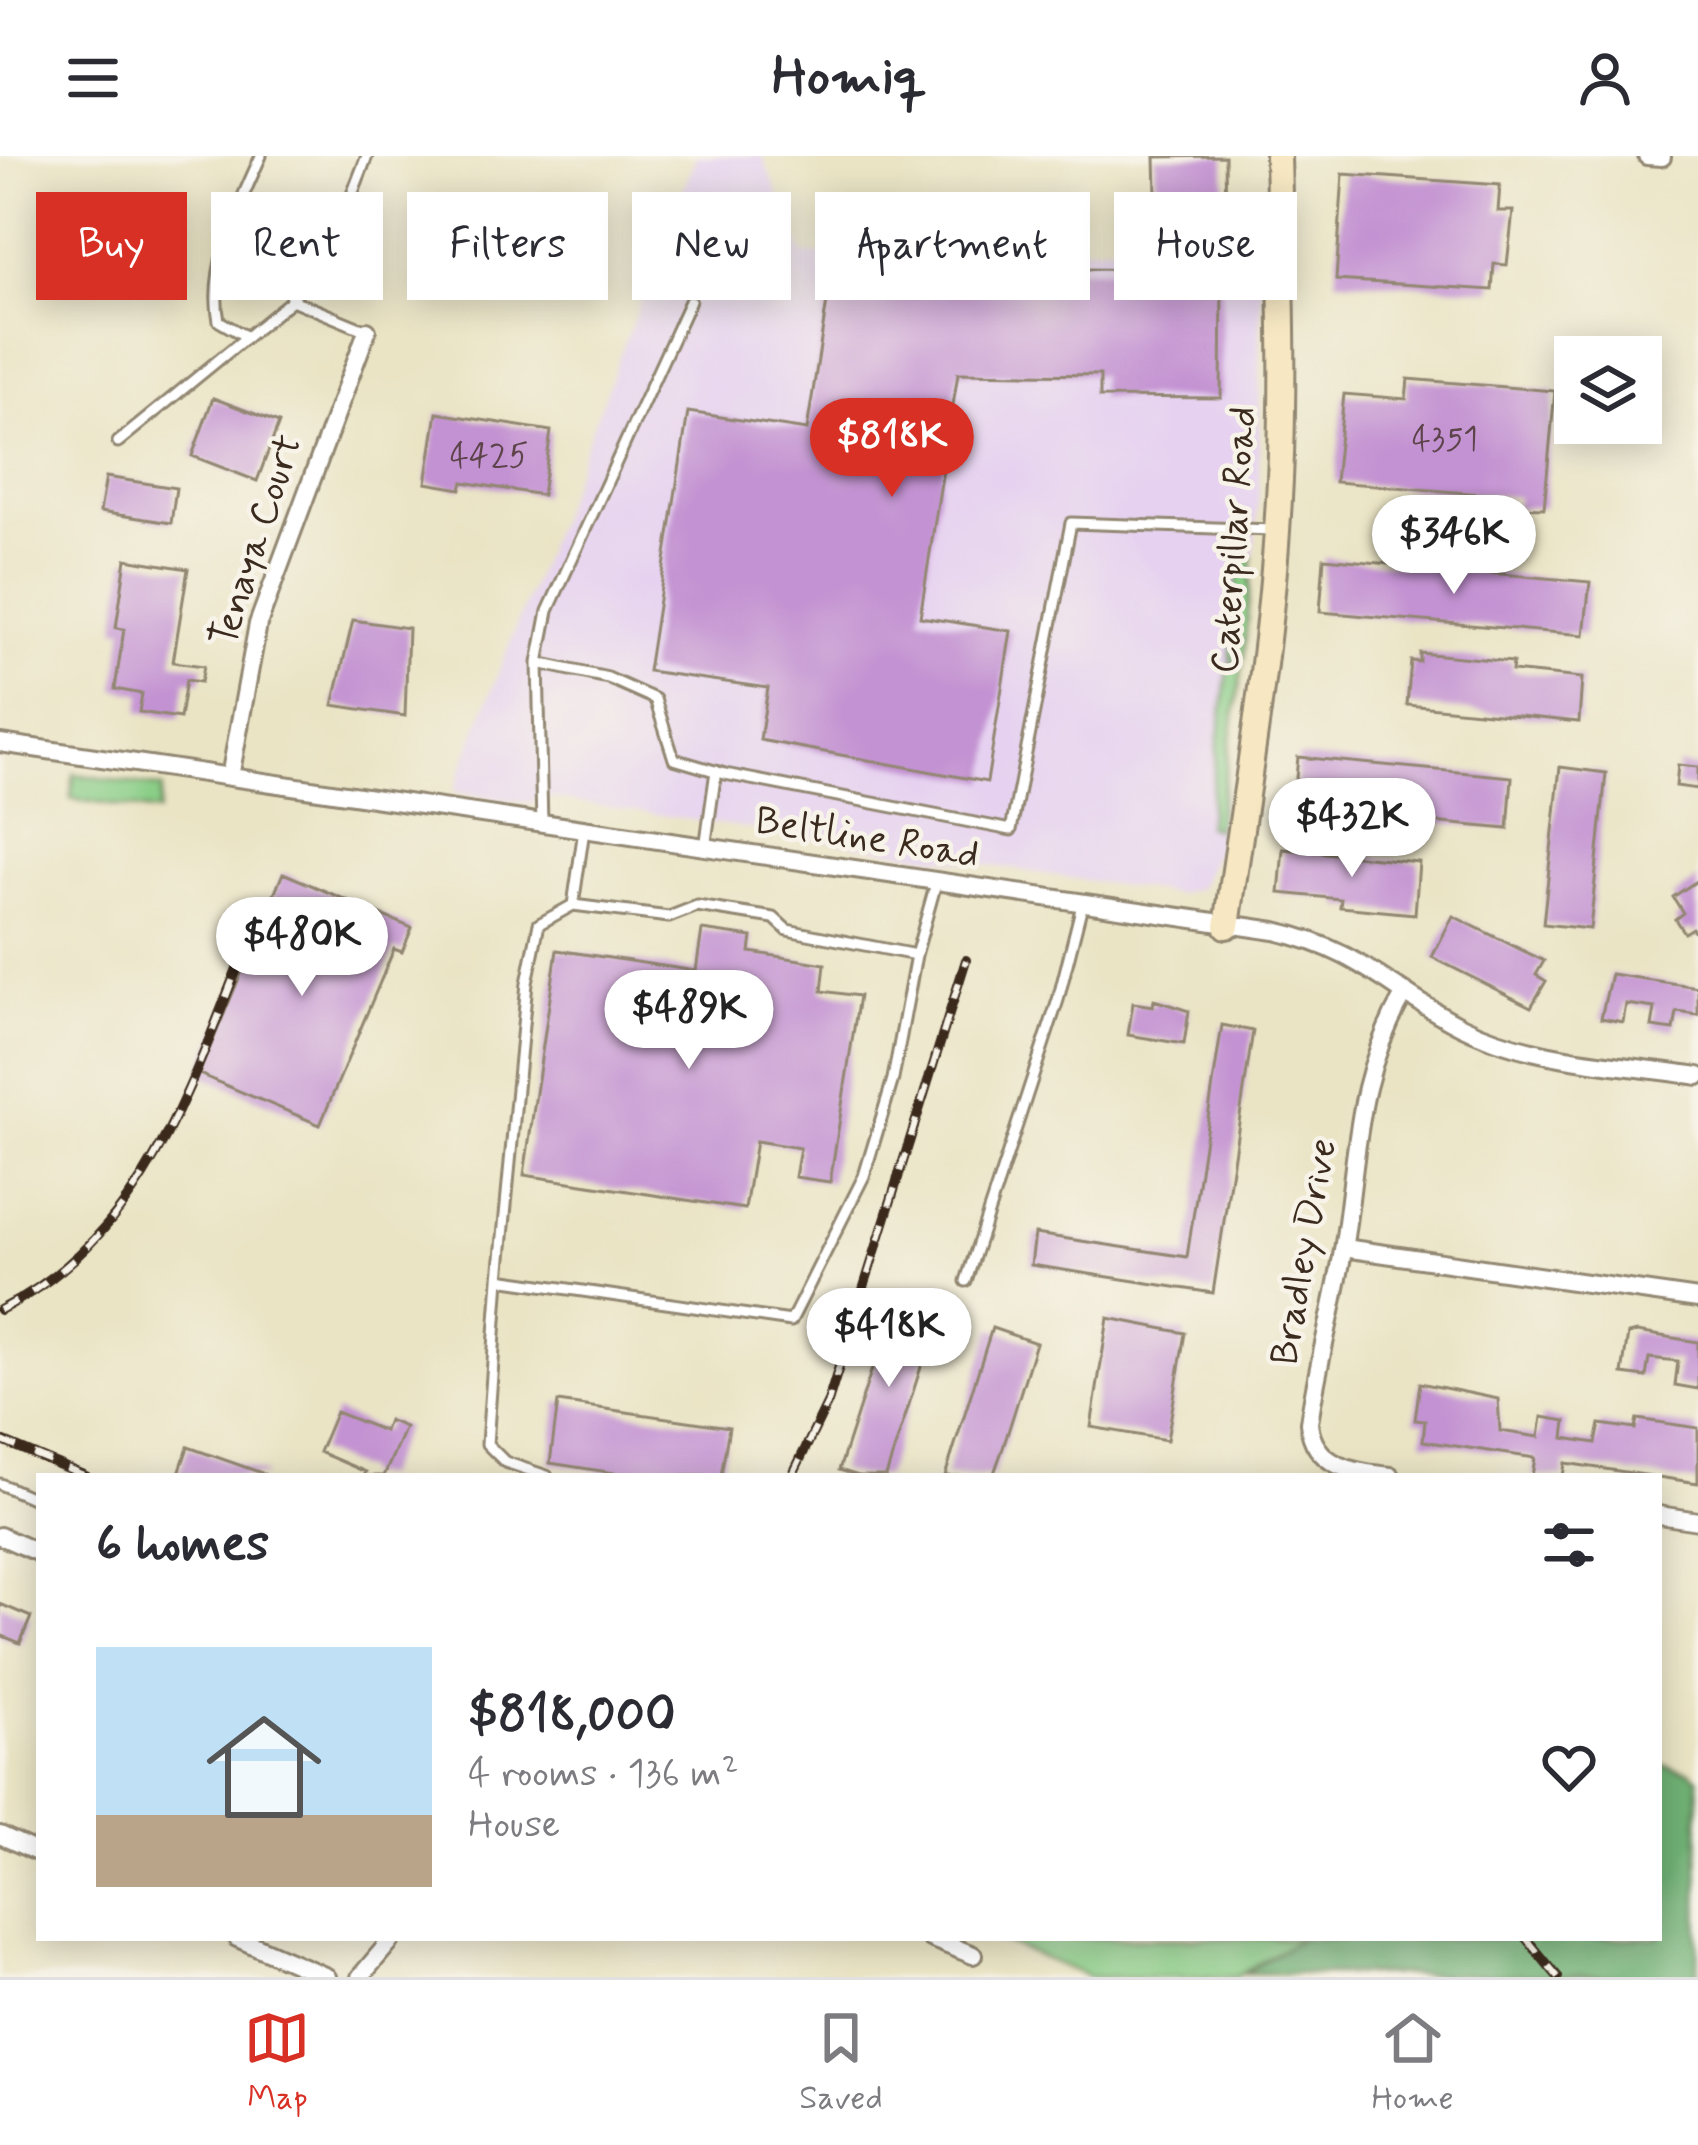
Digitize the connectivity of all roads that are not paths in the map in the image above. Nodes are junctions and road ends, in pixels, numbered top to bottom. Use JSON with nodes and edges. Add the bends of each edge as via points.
{"nodes":[{"id":1,"x":261,"y":156,"type":"edge"},
{"id":2,"x":367,"y":156,"type":"edge"},
{"id":3,"x":1278,"y":156,"type":"edge"},
{"id":4,"x":1647,"y":156,"type":"edge"},
{"id":5,"x":1662,"y":157,"type":"edge"},
{"id":6,"x":247,"y":192,"type":"edge"},
{"id":7,"x":353,"y":192,"type":"edge"},
{"id":8,"x":215,"y":300,"type":"edge"},
{"id":9,"x":292,"y":300,"type":"joint"},
{"id":10,"x":690,"y":301,"type":"dead end"},
{"id":11,"x":367,"y":331,"type":"joint"},
{"id":12,"x":247,"y":337,"type":"junction"},
{"id":13,"x":118,"y":442,"type":"dead end"},
{"id":14,"x":1277,"y":530,"type":"junction"},
{"id":15,"x":538,"y":663,"type":"junction"},
{"id":16,"x":0,"y":743,"type":"edge"},
{"id":17,"x":716,"y":771,"type":"junction"},
{"id":18,"x":230,"y":777,"type":"junction"},
{"id":19,"x":542,"y":824,"type":"junction"},
{"id":20,"x":584,"y":830,"type":"junction"},
{"id":21,"x":705,"y":848,"type":"junction"},
{"id":22,"x":936,"y":883,"type":"junction"},
{"id":23,"x":573,"y":904,"type":"junction"},
{"id":24,"x":1082,"y":905,"type":"junction"},
{"id":25,"x":1227,"y":926,"type":"junction"},
{"id":26,"x":916,"y":955,"type":"junction"},
{"id":27,"x":1405,"y":992,"type":"junction"},
{"id":28,"x":1698,"y":1076,"type":"edge"},
{"id":29,"x":1344,"y":1248,"type":"junction"},
{"id":30,"x":499,"y":1279,"type":"junction"},
{"id":31,"x":966,"y":1281,"type":"dead end"},
{"id":32,"x":1698,"y":1299,"type":"edge"},
{"id":33,"x":538,"y":1473,"type":"edge"},
{"id":34,"x":1377,"y":1473,"type":"edge"},
{"id":35,"x":0,"y":1484,"type":"edge"},
{"id":36,"x":36,"y":1500,"type":"edge"},
{"id":37,"x":1662,"y":1515,"type":"edge"},
{"id":38,"x":1698,"y":1521,"type":"edge"},
{"id":39,"x":0,"y":1536,"type":"edge"},
{"id":40,"x":36,"y":1552,"type":"edge"},
{"id":41,"x":0,"y":1835,"type":"edge"},
{"id":42,"x":36,"y":1852,"type":"edge"},
{"id":43,"x":244,"y":1941,"type":"edge"},
{"id":44,"x":390,"y":1941,"type":"edge"},
{"id":45,"x":938,"y":1941,"type":"edge"},
{"id":46,"x":973,"y":1954,"type":"dead end"},
{"id":47,"x":327,"y":1977,"type":"edge"},
{"id":48,"x":360,"y":1977,"type":"edge"}],
"edges":[{"from":1,"to":6,"type":"lane"},
{"from":2,"to":7,"type":"lane"},
{"from":3,"to":14,"type":"street","name":"Caterpillar Road"},
{"from":4,"to":5,"type":"street"},
{"from":8,"to":12,"type":"lane","via":[[219,321]]},
{"from":9,"to":11,"type":"lane"},
{"from":9,"to":12,"type":"lane"},
{"from":10,"to":15,"type":"lane","via":[[548,611]]},
{"from":11,"to":18,"type":"street","name":"Tenaya Court","via":[[258,624]]},
{"from":12,"to":13,"type":"lane"},
{"from":14,"to":17,"type":"lane","via":[[1071,523],[1011,830]]},
{"from":14,"to":25,"type":"street","name":"Caterpillar Road"},
{"from":15,"to":17,"type":"lane","via":[[608,678],[655,699],[674,759]]},
{"from":15,"to":19,"type":"lane"},
{"from":16,"to":18,"type":"street","name":"Beltline Road"},
{"from":17,"to":21,"type":"lane"},
{"from":18,"to":19,"type":"street","name":"Beltline Road"},
{"from":19,"to":20,"type":"street","name":"Beltline Road"},
{"from":20,"to":21,"type":"street","name":"Beltline Road"},
{"from":20,"to":23,"type":"lane"},
{"from":21,"to":22,"type":"street","name":"Beltline Road"},
{"from":22,"to":24,"type":"street","name":"Beltline Road"},
{"from":22,"to":26,"type":"lane"},
{"from":23,"to":26,"type":"lane","via":[[669,917],[697,906]]},
{"from":23,"to":30,"type":"lane","via":[[539,924],[527,983]]},
{"from":24,"to":25,"type":"street","name":"Beltline Road"},
{"from":24,"to":31,"type":"lane"},
{"from":25,"to":27,"type":"street","name":"Beltline Road","via":[[1342,952]]},
{"from":26,"to":30,"type":"lane","via":[[864,1176],[790,1322]]},
{"from":27,"to":28,"type":"street","name":"Beltline Road","via":[[1497,1041]]},
{"from":27,"to":29,"type":"street","name":"Bradley Drive","via":[[1372,1054]]},
{"from":29,"to":32,"type":"street"},
{"from":29,"to":34,"type":"street","name":"Bradley Drive","via":[[1310,1432],[1330,1462]]},
{"from":30,"to":33,"type":"lane","via":[[487,1444],[505,1462]]},
{"from":35,"to":36,"type":"lane"},
{"from":37,"to":38,"type":"street"},
{"from":39,"to":40,"type":"street"},
{"from":41,"to":42,"type":"street"},
{"from":43,"to":47,"type":"street"},
{"from":44,"to":48,"type":"street"},
{"from":45,"to":46,"type":"street"}]}
